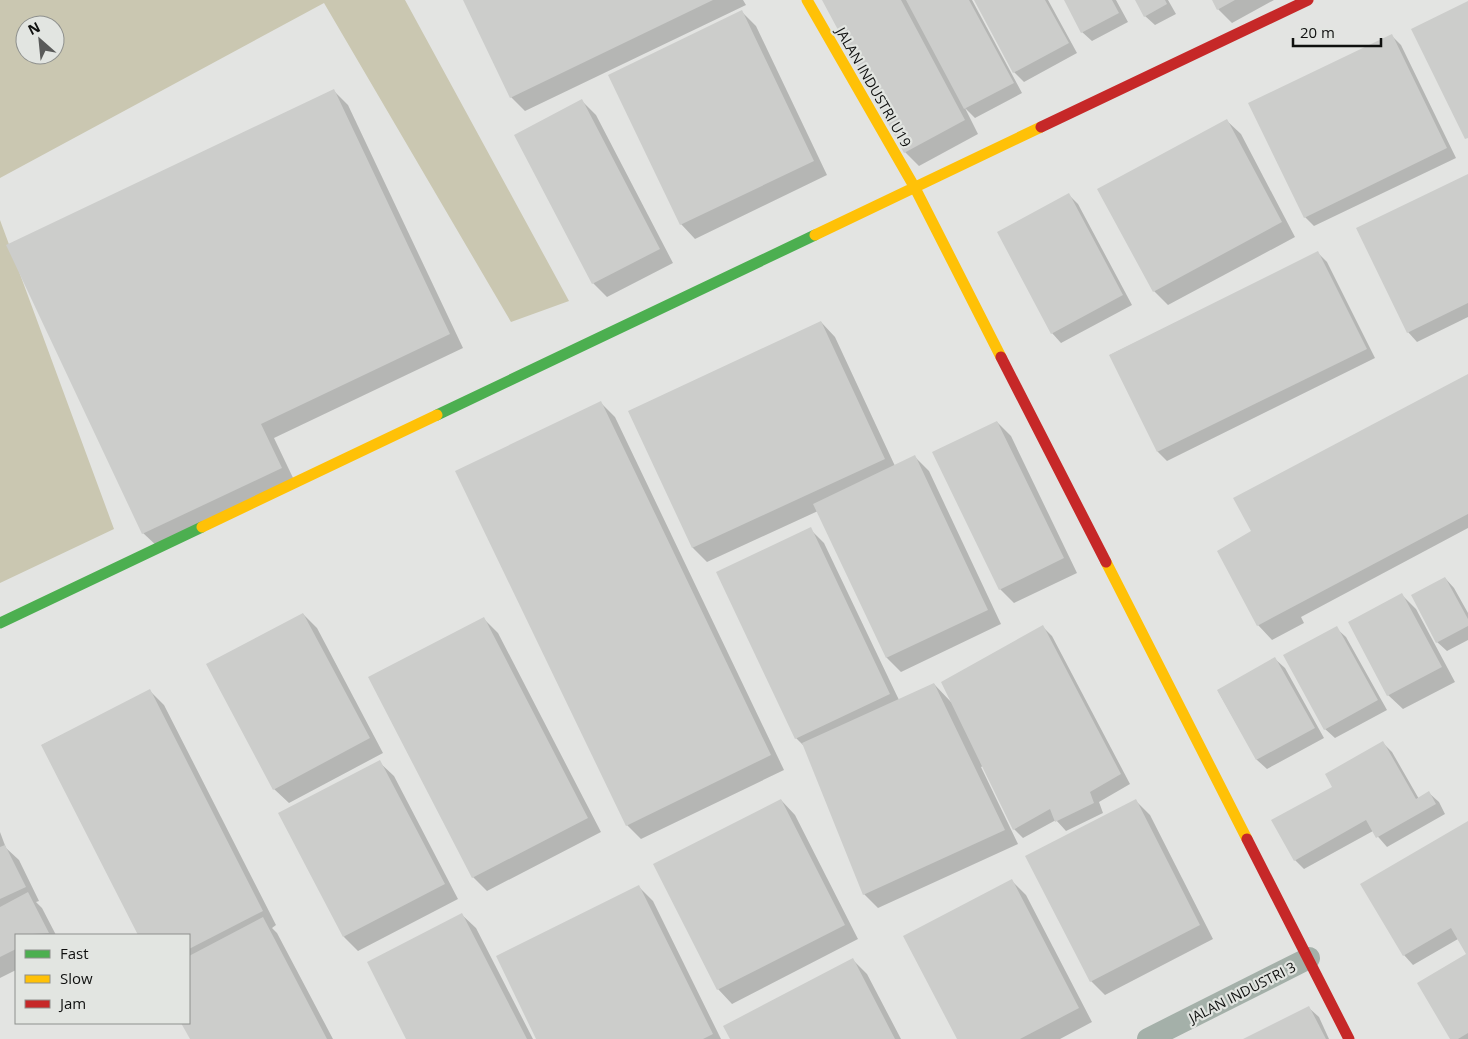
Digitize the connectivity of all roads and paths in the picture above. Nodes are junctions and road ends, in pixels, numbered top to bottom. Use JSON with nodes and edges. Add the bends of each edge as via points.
{"nodes":[{"id":1,"x":807,"y":0,"type":"edge"},
{"id":2,"x":1308,"y":0,"type":"edge"},
{"id":3,"x":915,"y":188,"type":"junction"},
{"id":4,"x":0,"y":623,"type":"edge"},
{"id":5,"x":1308,"y":958,"type":"junction"},
{"id":6,"x":1148,"y":1039,"type":"edge"},
{"id":7,"x":1349,"y":1039,"type":"edge"}],
"edges":[{"from":1,"to":3,"type":"street","name":"JALAN INDUSTRI U19"},
{"from":2,"to":3,"type":"street"},
{"from":3,"to":4,"type":"street"},
{"from":3,"to":5,"type":"street","name":"JALAN INDUSTRI U19"},
{"from":5,"to":6,"type":"street","name":"JALAN INDUSTRI 3"},
{"from":5,"to":7,"type":"street","name":"JALAN INDUSTRI U19"}]}
